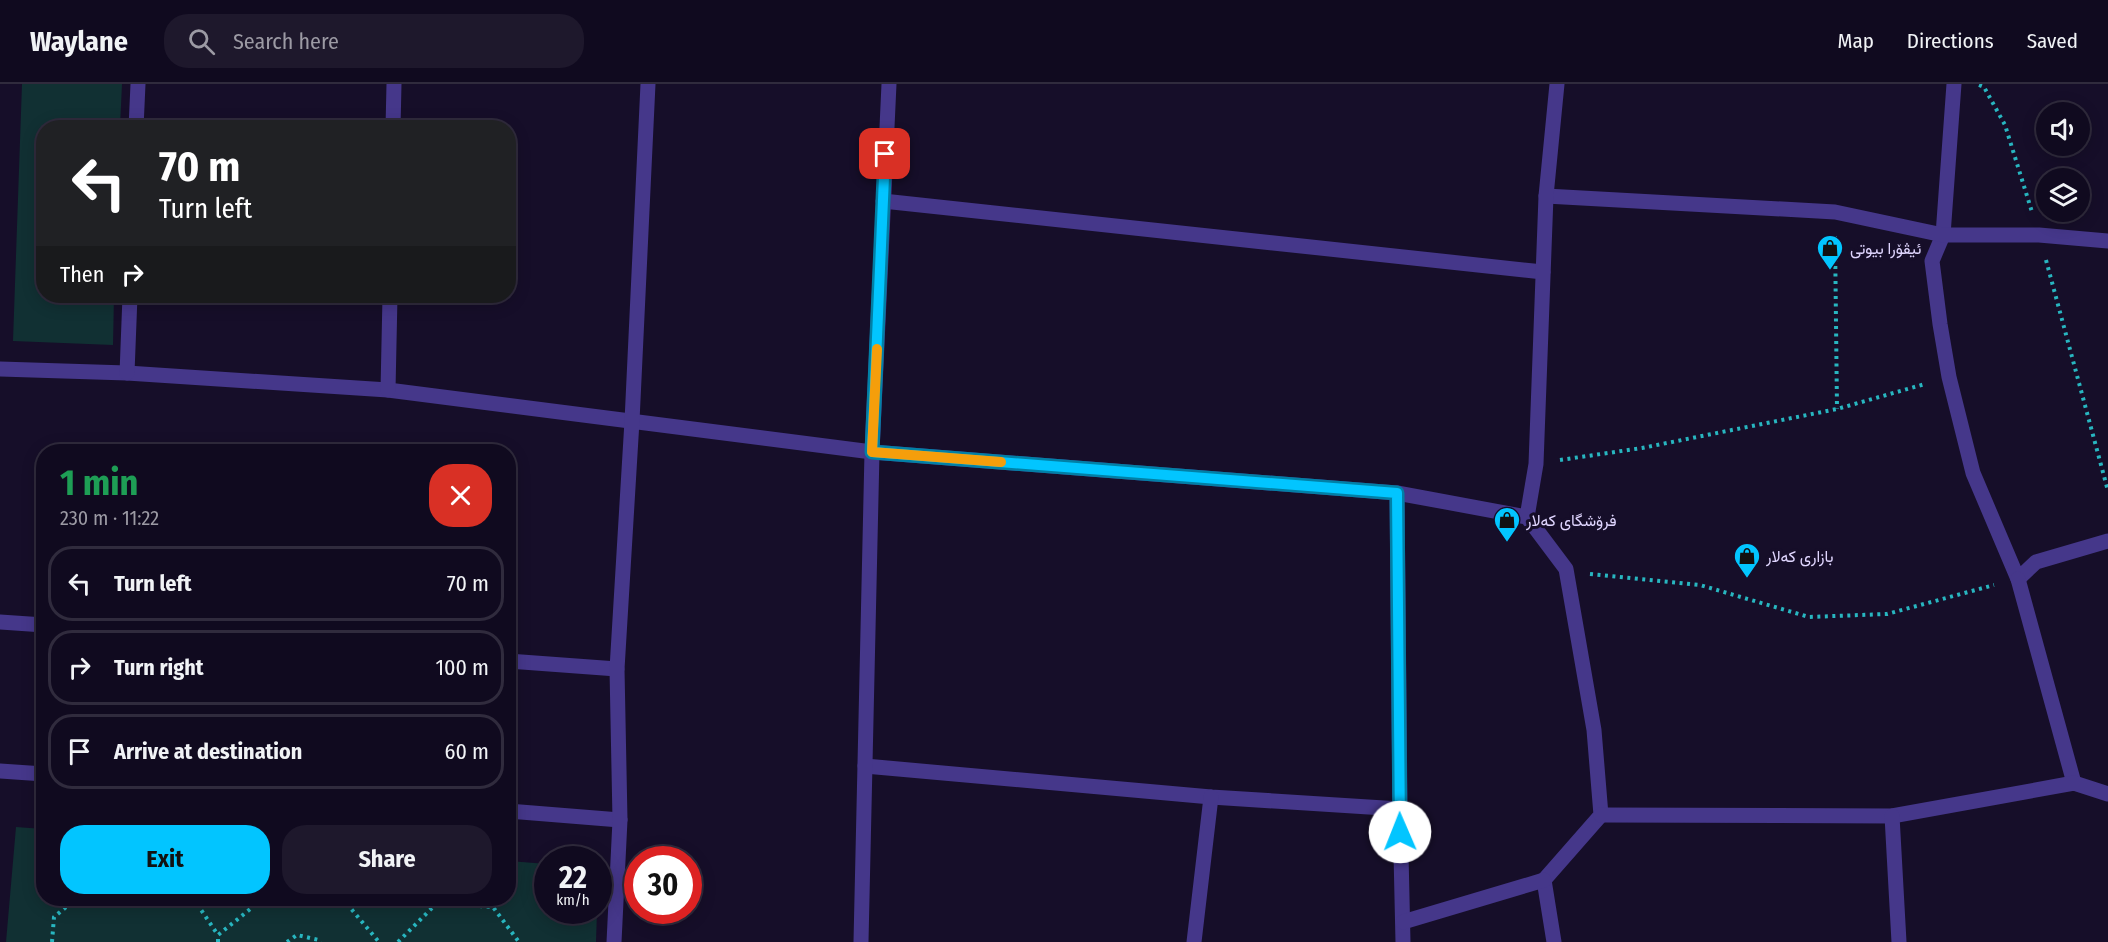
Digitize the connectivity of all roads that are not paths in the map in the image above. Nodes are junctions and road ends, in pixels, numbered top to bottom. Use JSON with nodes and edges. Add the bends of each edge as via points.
{"nodes":[{"id":1,"x":138,"y":84,"type":"edge"},
{"id":2,"x":394,"y":84,"type":"edge"},
{"id":3,"x":648,"y":84,"type":"edge"},
{"id":4,"x":889,"y":84,"type":"edge"},
{"id":5,"x":1557,"y":84,"type":"edge"},
{"id":6,"x":1954,"y":84,"type":"edge"},
{"id":7,"x":136,"y":120,"type":"edge"},
{"id":8,"x":393,"y":120,"type":"edge"},
{"id":9,"x":1545,"y":196,"type":"junction"},
{"id":10,"x":883,"y":201,"type":"junction"},
{"id":11,"x":1943,"y":235,"type":"junction"},
{"id":12,"x":2108,"y":241,"type":"edge"},
{"id":13,"x":1544,"y":272,"type":"junction"},
{"id":14,"x":130,"y":303,"type":"edge"},
{"id":15,"x":390,"y":303,"type":"edge"},
{"id":16,"x":0,"y":369,"type":"edge"},
{"id":17,"x":127,"y":373,"type":"junction"},
{"id":18,"x":388,"y":390,"type":"junction"},
{"id":19,"x":632,"y":421,"type":"junction"},
{"id":20,"x":872,"y":452,"type":"junction"},
{"id":21,"x":1397,"y":493,"type":"junction"},
{"id":22,"x":1527,"y":517,"type":"junction"},
{"id":23,"x":2108,"y":542,"type":"edge"},
{"id":24,"x":2018,"y":579,"type":"junction"},
{"id":25,"x":0,"y":622,"type":"edge"},
{"id":26,"x":36,"y":624,"type":"edge"},
{"id":27,"x":516,"y":662,"type":"edge"},
{"id":28,"x":617,"y":669,"type":"junction"},
{"id":29,"x":866,"y":766,"type":"junction"},
{"id":30,"x":0,"y":771,"type":"edge"},
{"id":31,"x":36,"y":773,"type":"edge"},
{"id":32,"x":2074,"y":783,"type":"junction"},
{"id":33,"x":2108,"y":794,"type":"edge"},
{"id":34,"x":1211,"y":797,"type":"junction"},
{"id":35,"x":1400,"y":809,"type":"junction"},
{"id":36,"x":516,"y":812,"type":"edge"},
{"id":37,"x":1601,"y":814,"type":"junction"},
{"id":38,"x":1892,"y":816,"type":"junction"},
{"id":39,"x":620,"y":820,"type":"junction"},
{"id":40,"x":1544,"y":880,"type":"junction"},
{"id":41,"x":1403,"y":922,"type":"junction"},
{"id":42,"x":614,"y":942,"type":"edge"},
{"id":43,"x":861,"y":942,"type":"edge"},
{"id":44,"x":1194,"y":942,"type":"edge"},
{"id":45,"x":1403,"y":942,"type":"edge"},
{"id":46,"x":1554,"y":942,"type":"edge"},
{"id":47,"x":1899,"y":942,"type":"edge"}],
"edges":[{"from":1,"to":7,"type":"street"},
{"from":2,"to":8,"type":"street"},
{"from":3,"to":19,"type":"street"},
{"from":4,"to":10,"type":"street"},
{"from":5,"to":9,"type":"street"},
{"from":6,"to":11,"type":"street"},
{"from":9,"to":11,"type":"street","via":[[1834,212]]},
{"from":9,"to":13,"type":"street"},
{"from":10,"to":13,"type":"street"},
{"from":10,"to":20,"type":"street"},
{"from":11,"to":12,"type":"street","via":[[2039,235]]},
{"from":11,"to":24,"type":"street","via":[[1932,261],[1949,377],[1973,473]]},
{"from":13,"to":22,"type":"street","via":[[1536,464]]},
{"from":14,"to":17,"type":"street"},
{"from":15,"to":18,"type":"street"},
{"from":16,"to":17,"type":"street"},
{"from":17,"to":18,"type":"street"},
{"from":18,"to":19,"type":"street"},
{"from":19,"to":20,"type":"street"},
{"from":19,"to":28,"type":"street"},
{"from":20,"to":21,"type":"street"},
{"from":20,"to":29,"type":"street"},
{"from":21,"to":22,"type":"street"},
{"from":21,"to":35,"type":"street"},
{"from":22,"to":37,"type":"street","via":[[1566,569],[1594,730]]},
{"from":23,"to":24,"type":"street","via":[[2036,562]]},
{"from":24,"to":32,"type":"street"},
{"from":25,"to":26,"type":"street"},
{"from":27,"to":28,"type":"street"},
{"from":28,"to":39,"type":"street"},
{"from":29,"to":34,"type":"street"},
{"from":29,"to":43,"type":"street"},
{"from":30,"to":31,"type":"street"},
{"from":32,"to":33,"type":"street"},
{"from":32,"to":38,"type":"street"},
{"from":34,"to":35,"type":"street"},
{"from":34,"to":44,"type":"street"},
{"from":35,"to":41,"type":"street"},
{"from":36,"to":39,"type":"street"},
{"from":37,"to":38,"type":"street"},
{"from":37,"to":40,"type":"street"},
{"from":38,"to":47,"type":"street"},
{"from":39,"to":42,"type":"street"},
{"from":40,"to":41,"type":"street"},
{"from":40,"to":46,"type":"street"},
{"from":41,"to":45,"type":"street"}]}
